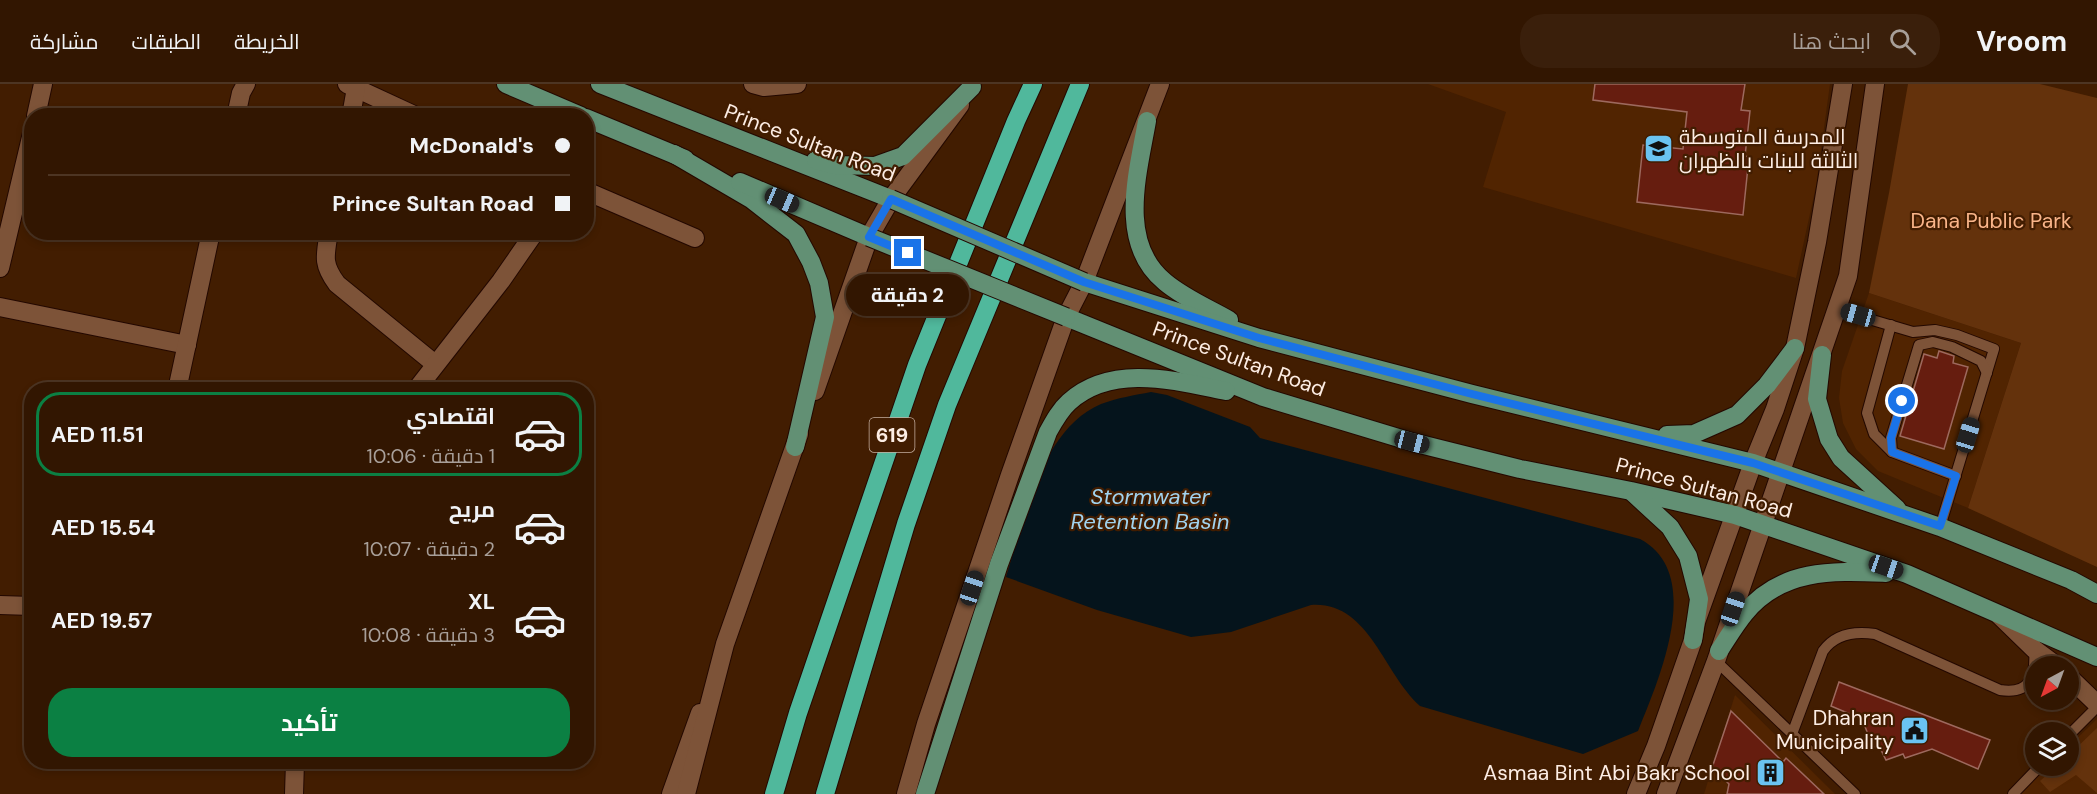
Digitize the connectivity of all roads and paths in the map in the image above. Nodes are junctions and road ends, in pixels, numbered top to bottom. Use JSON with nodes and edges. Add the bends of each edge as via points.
{"nodes":[{"id":1,"x":43,"y":84,"type":"edge"},
{"id":2,"x":246,"y":84,"type":"edge"},
{"id":3,"x":506,"y":84,"type":"edge"},
{"id":4,"x":600,"y":84,"type":"edge"},
{"id":5,"x":753,"y":84,"type":"edge"},
{"id":6,"x":797,"y":84,"type":"edge"},
{"id":7,"x":1033,"y":84,"type":"edge"},
{"id":8,"x":1080,"y":84,"type":"edge"},
{"id":9,"x":1160,"y":84,"type":"edge"},
{"id":10,"x":1843,"y":84,"type":"edge"},
{"id":11,"x":1875,"y":84,"type":"edge"},
{"id":12,"x":351,"y":86,"type":"edge"},
{"id":13,"x":973,"y":86,"type":"edge"},
{"id":14,"x":38,"y":108,"type":"edge"},
{"id":15,"x":238,"y":108,"type":"edge"},
{"id":16,"x":351,"y":108,"type":"edge"},
{"id":17,"x":399,"y":108,"type":"edge"},
{"id":18,"x":562,"y":108,"type":"edge"},
{"id":19,"x":594,"y":121,"type":"edge"},
{"id":20,"x":1147,"y":121,"type":"junction"},
{"id":21,"x":717,"y":131,"type":"junction"},
{"id":22,"x":674,"y":154,"type":"junction"},
{"id":23,"x":24,"y":167,"type":"edge"},
{"id":24,"x":594,"y":194,"type":"edge"},
{"id":25,"x":891,"y":199,"type":"junction"},
{"id":26,"x":869,"y":237,"type":"junction"},
{"id":27,"x":696,"y":238,"type":"dead end"},
{"id":28,"x":209,"y":240,"type":"edge"},
{"id":29,"x":328,"y":240,"type":"edge"},
{"id":30,"x":529,"y":240,"type":"edge"},
{"id":31,"x":0,"y":268,"type":"edge"},
{"id":32,"x":1084,"y":282,"type":"junction"},
{"id":33,"x":0,"y":307,"type":"edge"},
{"id":34,"x":1835,"y":309,"type":"junction"},
{"id":35,"x":1066,"y":317,"type":"junction"},
{"id":36,"x":1891,"y":325,"type":"junction"},
{"id":37,"x":1259,"y":338,"type":"junction"},
{"id":38,"x":187,"y":345,"type":"junction"},
{"id":39,"x":1795,"y":348,"type":"junction"},
{"id":40,"x":1822,"y":355,"type":"junction"},
{"id":41,"x":435,"y":364,"type":"junction"},
{"id":42,"x":1987,"y":373,"type":"junction"},
{"id":43,"x":179,"y":382,"type":"edge"},
{"id":44,"x":422,"y":382,"type":"edge"},
{"id":45,"x":1263,"y":397,"type":"junction"},
{"id":46,"x":1639,"y":435,"type":"junction"},
{"id":47,"x":795,"y":447,"type":"junction"},
{"id":48,"x":1892,"y":452,"type":"junction"},
{"id":49,"x":1753,"y":463,"type":"junction"},
{"id":50,"x":1780,"y":473,"type":"junction"},
{"id":51,"x":1956,"y":476,"type":"junction"},
{"id":52,"x":1631,"y":491,"type":"junction"},
{"id":53,"x":1903,"y":514,"type":"junction"},
{"id":54,"x":1735,"y":515,"type":"junction"},
{"id":55,"x":1762,"y":524,"type":"junction"},
{"id":56,"x":1940,"y":526,"type":"junction"},
{"id":57,"x":1907,"y":574,"type":"junction"},
{"id":58,"x":2097,"y":594,"type":"edge"},
{"id":59,"x":0,"y":604,"type":"edge"},
{"id":60,"x":24,"y":606,"type":"edge"},
{"id":61,"x":1994,"y":610,"type":"junction"},
{"id":62,"x":1693,"y":640,"type":"junction"},
{"id":63,"x":725,"y":644,"type":"junction"},
{"id":64,"x":2034,"y":649,"type":"junction"},
{"id":65,"x":1717,"y":656,"type":"junction"},
{"id":66,"x":2043,"y":656,"type":"edge"},
{"id":67,"x":2097,"y":657,"type":"edge"},
{"id":68,"x":2079,"y":687,"type":"edge"},
{"id":69,"x":2097,"y":706,"type":"edge"},
{"id":70,"x":2079,"y":725,"type":"edge"},
{"id":71,"x":1792,"y":734,"type":"junction"},
{"id":72,"x":295,"y":769,"type":"edge"},
{"id":73,"x":2030,"y":776,"type":"edge"},
{"id":74,"x":294,"y":794,"type":"edge"},
{"id":75,"x":671,"y":794,"type":"edge"},
{"id":76,"x":686,"y":794,"type":"edge"},
{"id":77,"x":774,"y":794,"type":"edge"},
{"id":78,"x":825,"y":794,"type":"edge"},
{"id":79,"x":906,"y":794,"type":"edge"},
{"id":80,"x":924,"y":794,"type":"edge"},
{"id":81,"x":1636,"y":794,"type":"edge"},
{"id":82,"x":1666,"y":794,"type":"edge"},
{"id":83,"x":1855,"y":794,"type":"edge"},
{"id":84,"x":2013,"y":794,"type":"edge"}],
"edges":[{"from":1,"to":14,"type":"street"},
{"from":2,"to":15,"type":"street"},
{"from":3,"to":18,"type":"main road"},
{"from":4,"to":21,"type":"main road","name":"Prince Sultan Road"},
{"from":5,"to":6,"type":"street"},
{"from":7,"to":77,"type":"highway","number":"619","via":[[917,365]]},
{"from":8,"to":78,"type":"highway","number":"619","via":[[947,405],[906,524]]},
{"from":9,"to":20,"type":"street"},
{"from":10,"to":39,"type":"street"},
{"from":11,"to":34,"type":"street","via":[[1848,276]]},
{"from":12,"to":16,"type":"street"},
{"from":12,"to":17,"type":"street"},
{"from":13,"to":21,"type":"main road","via":[[903,156],[875,166],[834,165]]},
{"from":13,"to":25,"type":"street"},
{"from":19,"to":22,"type":"main road","name":"Prince Sultan Road"},
{"from":20,"to":32,"type":"street"},
{"from":20,"to":37,"type":"main road","via":[[1135,189],[1135,217],[1140,246],[1148,262],[1165,282]]},
{"from":21,"to":25,"type":"main road","name":"Prince Sultan Road"},
{"from":22,"to":26,"type":"main road","name":"Prince Sultan Road"},
{"from":22,"to":47,"type":"main road","via":[[760,206],[796,234],[811,262],[825,317]]},
{"from":23,"to":31,"type":"street"},
{"from":24,"to":27,"type":"street"},
{"from":25,"to":26,"type":"street"},
{"from":25,"to":32,"type":"main road","name":"Prince Sultan Road","bridge":true},
{"from":26,"to":35,"type":"main road","name":"Prince Sultan Road","bridge":true},
{"from":26,"to":47,"type":"street"},
{"from":28,"to":38,"type":"street"},
{"from":29,"to":41,"type":"street","via":[[327,270],[337,284]]},
{"from":30,"to":41,"type":"street"},
{"from":32,"to":35,"type":"street"},
{"from":32,"to":37,"type":"main road","name":"Prince Sultan Road"},
{"from":33,"to":38,"type":"street"},
{"from":34,"to":36,"type":"lane"},
{"from":34,"to":40,"type":"street"},
{"from":35,"to":45,"type":"main road","name":"Prince Sultan Road"},
{"from":35,"to":79,"type":"street","via":[[937,690]]},
{"from":36,"to":42,"type":"lane","via":[[1913,332],[1935,330],[1957,335],[1994,349]]},
{"from":36,"to":48,"type":"lane","via":[[1867,413],[1875,434]]},
{"from":37,"to":46,"type":"main road","name":"Prince Sultan Road"},
{"from":38,"to":43,"type":"street"},
{"from":39,"to":46,"type":"main road","via":[[1767,385],[1737,415],[1694,434]]},
{"from":39,"to":49,"type":"street"},
{"from":40,"to":50,"type":"street"},
{"from":40,"to":53,"type":"main road","via":[[1817,399],[1829,439],[1841,458]]},
{"from":41,"to":44,"type":"street"},
{"from":42,"to":48,"type":"lane","via":[[1981,361],[1952,347],[1933,342],[1919,345],[1891,438]]},
{"from":42,"to":51,"type":"lane"},
{"from":45,"to":52,"type":"main road","name":"Prince Sultan Road","via":[[1520,470]]},
{"from":45,"to":80,"type":"main road","via":[[1155,378],[1112,381],[1070,401],[1048,432],[999,564]]},
{"from":46,"to":49,"type":"main road","name":"Prince Sultan Road"},
{"from":47,"to":63,"type":"street"},
{"from":48,"to":51,"type":"lane"},
{"from":49,"to":50,"type":"main road","name":"Prince Sultan Road"},
{"from":49,"to":54,"type":"street"},
{"from":50,"to":53,"type":"main road","name":"Prince Sultan Road"},
{"from":50,"to":55,"type":"street"},
{"from":51,"to":56,"type":"lane"},
{"from":52,"to":54,"type":"main road","name":"Prince Sultan Road"},
{"from":52,"to":62,"type":"main road","via":[[1670,527],[1688,556],[1699,598]]},
{"from":53,"to":56,"type":"main road","name":"Prince Sultan Road"},
{"from":54,"to":55,"type":"main road","name":"Prince Sultan Road"},
{"from":54,"to":62,"type":"street"},
{"from":55,"to":57,"type":"main road","name":"Prince Sultan Road"},
{"from":55,"to":65,"type":"street"},
{"from":56,"to":58,"type":"main road","name":"Prince Sultan Road"},
{"from":57,"to":61,"type":"main road","name":"Prince Sultan Road"},
{"from":57,"to":65,"type":"main road","via":[[1839,571],[1800,577],[1773,590],[1745,613]]},
{"from":59,"to":60,"type":"street"},
{"from":61,"to":64,"type":"street"},
{"from":61,"to":67,"type":"main road","name":"Prince Sultan Road"},
{"from":62,"to":81,"type":"street"},
{"from":63,"to":75,"type":"street"},
{"from":63,"to":76,"type":"street"},
{"from":64,"to":66,"type":"street"},
{"from":64,"to":71,"type":"lane","via":[[2031,680],[2022,689],[2011,692],[1875,634],[1840,636],[1823,651]]},
{"from":65,"to":71,"type":"lane"},
{"from":65,"to":82,"type":"street"},
{"from":68,"to":69,"type":"street"},
{"from":69,"to":70,"type":"lane"},
{"from":71,"to":83,"type":"lane"},
{"from":72,"to":74,"type":"street"},
{"from":73,"to":84,"type":"lane"}]}
